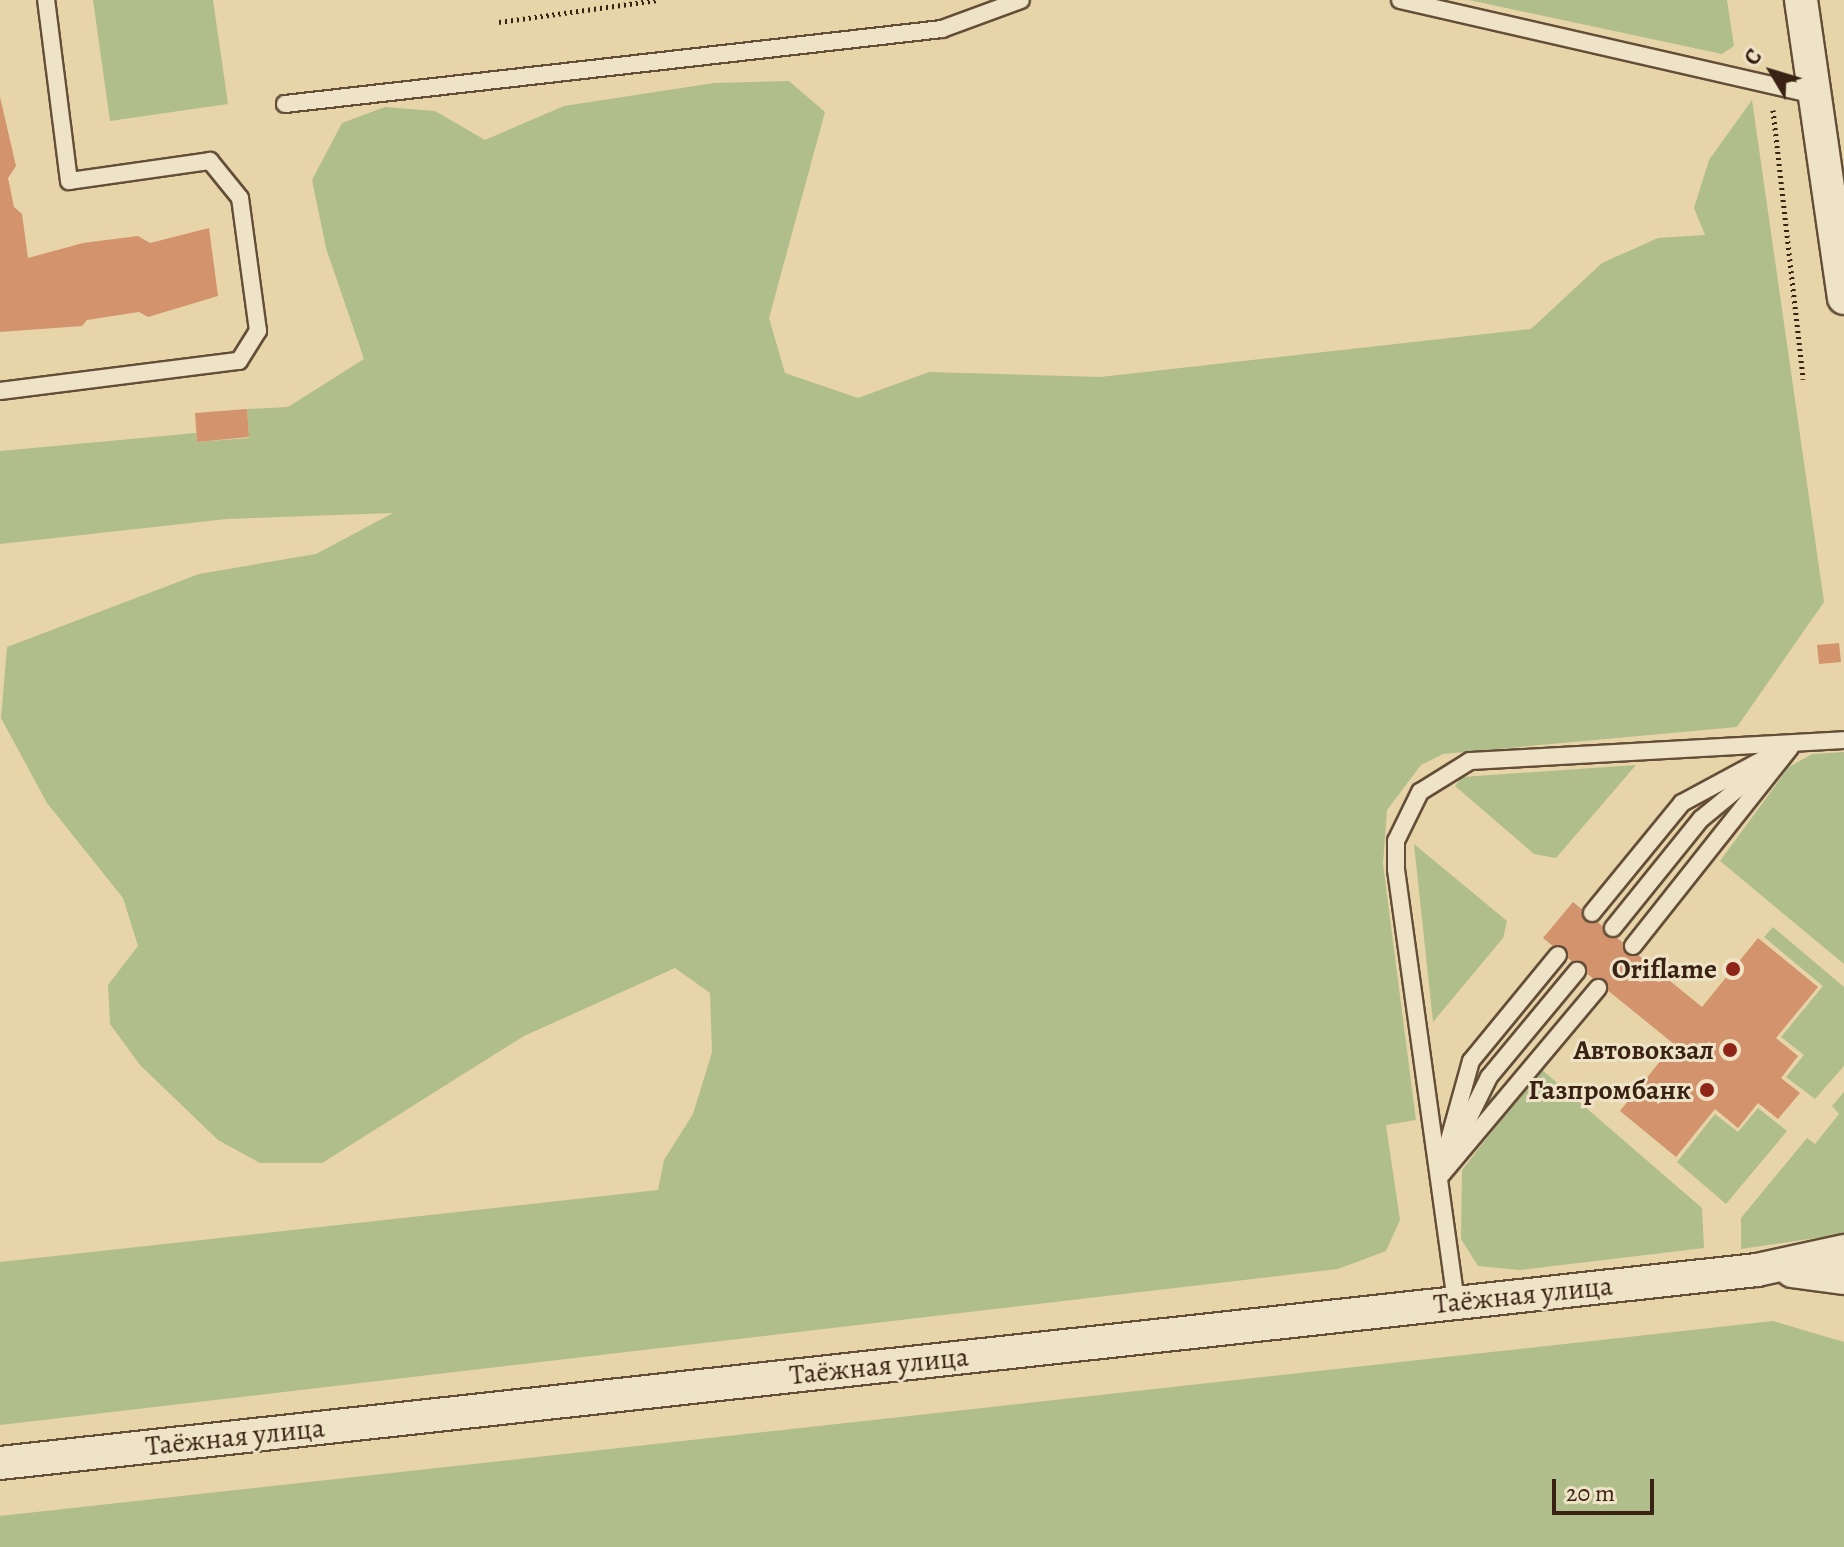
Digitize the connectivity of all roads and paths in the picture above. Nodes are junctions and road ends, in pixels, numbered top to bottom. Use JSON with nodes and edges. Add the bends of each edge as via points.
{"nodes":[{"id":1,"x":46,"y":0,"type":"edge"},
{"id":2,"x":657,"y":0,"type":"edge"},
{"id":3,"x":1021,"y":0,"type":"edge"},
{"id":4,"x":1400,"y":0,"type":"edge"},
{"id":5,"x":1801,"y":0,"type":"edge"},
{"id":6,"x":499,"y":22,"type":"dead end"},
{"id":7,"x":1770,"y":83,"type":"junction"},
{"id":8,"x":1814,"y":95,"type":"junction"},
{"id":9,"x":285,"y":104,"type":"dead end"},
{"id":10,"x":1844,"y":298,"type":"edge"},
{"id":11,"x":1803,"y":379,"type":"dead end"},
{"id":12,"x":0,"y":391,"type":"edge"},
{"id":13,"x":1844,"y":740,"type":"edge"},
{"id":14,"x":1793,"y":744,"type":"junction"},
{"id":15,"x":1592,"y":913,"type":"dead end"},
{"id":16,"x":1613,"y":928,"type":"dead end"},
{"id":17,"x":1633,"y":946,"type":"dead end"},
{"id":18,"x":1558,"y":955,"type":"dead end"},
{"id":19,"x":1577,"y":971,"type":"dead end"},
{"id":20,"x":1598,"y":988,"type":"dead end"},
{"id":21,"x":1439,"y":1179,"type":"junction"},
{"id":22,"x":1844,"y":1251,"type":"edge"},
{"id":23,"x":1757,"y":1270,"type":"junction"},
{"id":24,"x":1844,"y":1278,"type":"edge"},
{"id":25,"x":1456,"y":1302,"type":"junction"},
{"id":26,"x":0,"y":1463,"type":"edge"}],
"edges":[{"from":1,"to":12,"type":"lane","via":[[69,181],[210,161],[240,198],[258,331],[239,361]]},
{"from":2,"to":6,"type":"path"},
{"from":3,"to":9,"type":"lane","via":[[942,29]]},
{"from":4,"to":7,"type":"lane"},
{"from":5,"to":8,"type":"street"},
{"from":7,"to":8,"type":"lane"},
{"from":7,"to":11,"type":"path"},
{"from":8,"to":10,"type":"street"},
{"from":13,"to":14,"type":"lane"},
{"from":14,"to":15,"type":"lane","via":[[1682,803]]},
{"from":14,"to":16,"type":"lane","via":[[1701,819]]},
{"from":14,"to":17,"type":"lane"},
{"from":14,"to":21,"type":"lane","via":[[1470,761],[1420,792],[1396,841],[1396,869]]},
{"from":18,"to":21,"type":"lane","via":[[1471,1061]]},
{"from":19,"to":21,"type":"lane","via":[[1489,1077]]},
{"from":20,"to":21,"type":"lane"},
{"from":21,"to":25,"type":"lane"},
{"from":22,"to":23,"type":"street"},
{"from":23,"to":24,"type":"street"},
{"from":23,"to":25,"type":"street","name":"Таёжная улица"},
{"from":25,"to":26,"type":"street","name":"Таёжная улица"}]}
